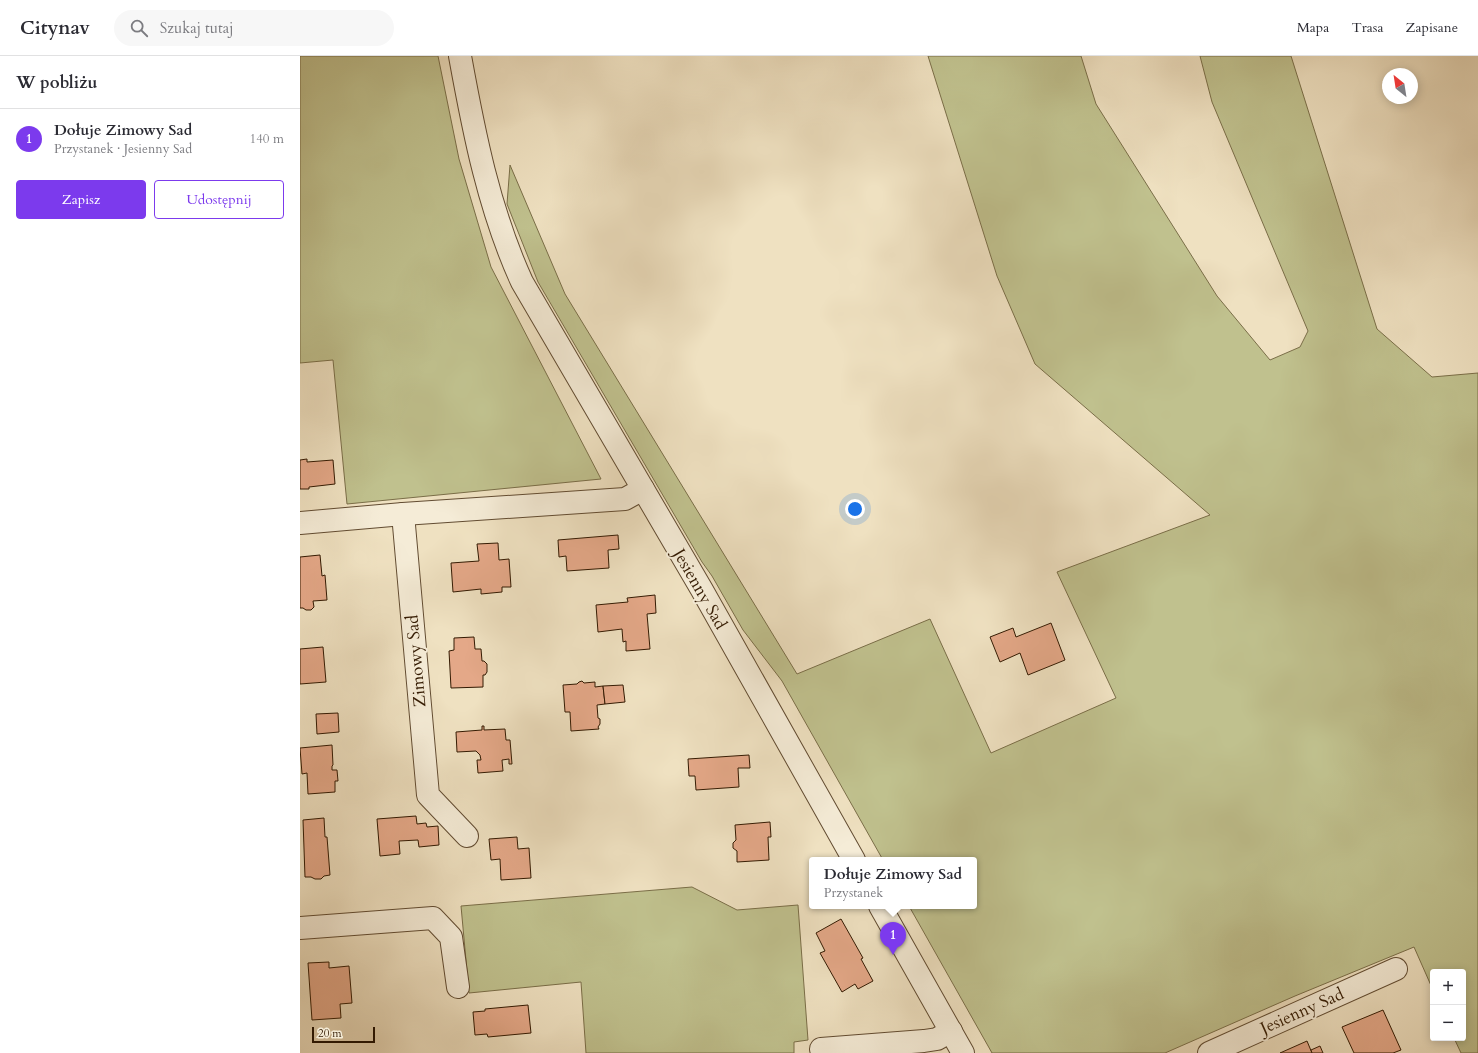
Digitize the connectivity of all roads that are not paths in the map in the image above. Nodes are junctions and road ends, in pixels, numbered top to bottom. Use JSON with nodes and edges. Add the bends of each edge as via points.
{"nodes":[{"id":1,"x":460,"y":56,"type":"edge"},
{"id":2,"x":643,"y":489,"type":"junction"},
{"id":3,"x":403,"y":514,"type":"junction"},
{"id":4,"x":300,"y":523,"type":"edge"},
{"id":5,"x":467,"y":836,"type":"dead end"},
{"id":6,"x":852,"y":857,"type":"edge"},
{"id":7,"x":882,"y":909,"type":"edge"},
{"id":8,"x":300,"y":928,"type":"edge"},
{"id":9,"x":1396,"y":969,"type":"dead end"},
{"id":10,"x":458,"y":987,"type":"dead end"},
{"id":11,"x":951,"y":1031,"type":"junction"},
{"id":12,"x":821,"y":1049,"type":"dead end"},
{"id":13,"x":963,"y":1053,"type":"edge"},
{"id":14,"x":1209,"y":1053,"type":"edge"}],
"edges":[{"from":1,"to":2,"type":"street","name":"Jesienny Sad","via":[[474,130],[492,203],[514,263],[543,319]]},
{"from":2,"to":3,"type":"street","via":[[625,499]]},
{"from":2,"to":6,"type":"street","name":"Jesienny Sad"},
{"from":3,"to":4,"type":"street"},
{"from":3,"to":5,"type":"street","name":"Zimowy Sad","via":[[428,795]]},
{"from":7,"to":11,"type":"street"},
{"from":8,"to":10,"type":"street","via":[[433,918],[451,937]]},
{"from":9,"to":14,"type":"street","name":"Jesienny Sad"},
{"from":11,"to":12,"type":"street","via":[[937,1039],[924,1041]]},
{"from":11,"to":13,"type":"street"}]}
